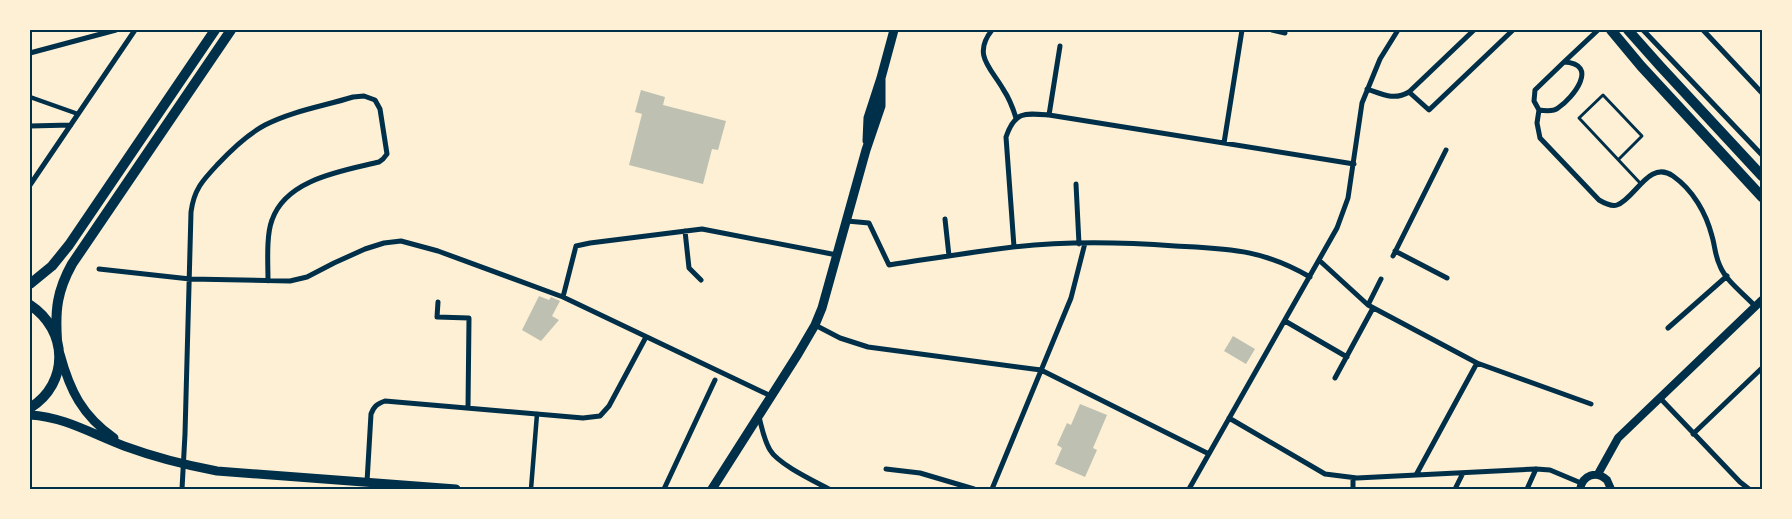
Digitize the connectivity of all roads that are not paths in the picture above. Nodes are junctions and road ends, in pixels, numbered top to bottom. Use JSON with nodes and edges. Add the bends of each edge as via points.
{"nodes":[{"id":1,"x":116,"y":30,"type":"edge"},
{"id":2,"x":135,"y":30,"type":"edge"},
{"id":3,"x":215,"y":30,"type":"edge"},
{"id":4,"x":231,"y":30,"type":"edge"},
{"id":5,"x":894,"y":30,"type":"edge"},
{"id":6,"x":992,"y":30,"type":"edge"},
{"id":7,"x":1242,"y":30,"type":"edge"},
{"id":8,"x":1272,"y":30,"type":"edge"},
{"id":9,"x":1398,"y":30,"type":"edge"},
{"id":10,"x":1474,"y":30,"type":"edge"},
{"id":11,"x":1513,"y":30,"type":"edge"},
{"id":12,"x":1598,"y":30,"type":"edge"},
{"id":13,"x":1611,"y":30,"type":"edge"},
{"id":14,"x":1628,"y":30,"type":"edge"},
{"id":15,"x":1644,"y":30,"type":"edge"},
{"id":16,"x":1704,"y":30,"type":"edge"},
{"id":17,"x":1285,"y":31,"type":"edge"},
{"id":18,"x":1060,"y":46,"type":"dead end"},
{"id":19,"x":30,"y":53,"type":"edge"},
{"id":20,"x":1564,"y":62,"type":"junction"},
{"id":21,"x":1367,"y":90,"type":"junction"},
{"id":22,"x":1409,"y":92,"type":"junction"},
{"id":23,"x":1762,"y":93,"type":"edge"},
{"id":24,"x":30,"y":98,"type":"edge"},
{"id":25,"x":1539,"y":110,"type":"junction"},
{"id":26,"x":78,"y":114,"type":"junction"},
{"id":27,"x":1049,"y":114,"type":"junction"},
{"id":28,"x":1016,"y":118,"type":"junction"},
{"id":29,"x":71,"y":125,"type":"junction"},
{"id":30,"x":30,"y":126,"type":"edge"},
{"id":31,"x":1224,"y":143,"type":"junction"},
{"id":32,"x":1446,"y":150,"type":"dead end"},
{"id":33,"x":1762,"y":155,"type":"edge"},
{"id":34,"x":1619,"y":159,"type":"junction"},
{"id":35,"x":1354,"y":164,"type":"junction"},
{"id":36,"x":1762,"y":176,"type":"edge"},
{"id":37,"x":1076,"y":184,"type":"dead end"},
{"id":38,"x":1641,"y":184,"type":"junction"},
{"id":39,"x":30,"y":185,"type":"edge"},
{"id":40,"x":1762,"y":197,"type":"edge"},
{"id":41,"x":945,"y":219,"type":"dead end"},
{"id":42,"x":847,"y":221,"type":"junction"},
{"id":43,"x":684,"y":231,"type":"junction"},
{"id":44,"x":1082,"y":244,"type":"junction"},
{"id":45,"x":1014,"y":247,"type":"junction"},
{"id":46,"x":837,"y":255,"type":"junction"},
{"id":47,"x":950,"y":256,"type":"junction"},
{"id":48,"x":1320,"y":261,"type":"junction"},
{"id":49,"x":99,"y":269,"type":"dead end"},
{"id":50,"x":1727,"y":276,"type":"junction"},
{"id":51,"x":1310,"y":277,"type":"junction"},
{"id":52,"x":1447,"y":278,"type":"dead end"},
{"id":53,"x":190,"y":279,"type":"junction"},
{"id":54,"x":1381,"y":279,"type":"dead end"},
{"id":55,"x":701,"y":280,"type":"dead end"},
{"id":56,"x":268,"y":281,"type":"junction"},
{"id":57,"x":30,"y":284,"type":"edge"},
{"id":58,"x":563,"y":297,"type":"junction"},
{"id":59,"x":1762,"y":300,"type":"edge"},
{"id":60,"x":438,"y":302,"type":"dead end"},
{"id":61,"x":30,"y":305,"type":"edge"},
{"id":62,"x":1371,"y":306,"type":"junction"},
{"id":63,"x":1755,"y":306,"type":"junction"},
{"id":64,"x":1285,"y":321,"type":"junction"},
{"id":65,"x":815,"y":325,"type":"junction"},
{"id":66,"x":1668,"y":328,"type":"dead end"},
{"id":67,"x":646,"y":337,"type":"junction"},
{"id":68,"x":58,"y":345,"type":"junction"},
{"id":69,"x":1347,"y":357,"type":"junction"},
{"id":70,"x":1478,"y":363,"type":"junction"},
{"id":71,"x":1762,"y":368,"type":"edge"},
{"id":72,"x":1041,"y":370,"type":"junction"},
{"id":73,"x":1335,"y":378,"type":"dead end"},
{"id":74,"x":715,"y":380,"type":"dead end"},
{"id":75,"x":772,"y":397,"type":"junction"},
{"id":76,"x":1660,"y":398,"type":"junction"},
{"id":77,"x":1590,"y":404,"type":"dead end"},
{"id":78,"x":30,"y":408,"type":"edge"},
{"id":79,"x":468,"y":408,"type":"junction"},
{"id":80,"x":537,"y":414,"type":"junction"},
{"id":81,"x":30,"y":415,"type":"edge"},
{"id":82,"x":759,"y":416,"type":"junction"},
{"id":83,"x":1229,"y":418,"type":"junction"},
{"id":84,"x":1693,"y":434,"type":"junction"},
{"id":85,"x":145,"y":454,"type":"junction"},
{"id":86,"x":1209,"y":454,"type":"junction"},
{"id":87,"x":184,"y":465,"type":"junction"},
{"id":88,"x":886,"y":469,"type":"dead end"},
{"id":89,"x":1536,"y":469,"type":"junction"},
{"id":90,"x":1463,"y":473,"type":"junction"},
{"id":91,"x":1598,"y":474,"type":"junction"},
{"id":92,"x":1416,"y":475,"type":"junction"},
{"id":93,"x":1353,"y":478,"type":"junction"},
{"id":94,"x":367,"y":482,"type":"junction"},
{"id":95,"x":1580,"y":486,"type":"edge"},
{"id":96,"x":182,"y":489,"type":"edge"},
{"id":97,"x":456,"y":489,"type":"edge"},
{"id":98,"x":531,"y":489,"type":"edge"},
{"id":99,"x":664,"y":489,"type":"edge"},
{"id":100,"x":712,"y":489,"type":"edge"},
{"id":101,"x":829,"y":489,"type":"edge"},
{"id":102,"x":974,"y":489,"type":"edge"},
{"id":103,"x":992,"y":489,"type":"edge"},
{"id":104,"x":1189,"y":489,"type":"edge"},
{"id":105,"x":1353,"y":489,"type":"edge"},
{"id":106,"x":1455,"y":489,"type":"edge"},
{"id":107,"x":1527,"y":489,"type":"edge"},
{"id":108,"x":1611,"y":489,"type":"edge"},
{"id":109,"x":1749,"y":489,"type":"edge"}],
"edges":[{"from":1,"to":19,"type":"street"},
{"from":2,"to":26,"type":"street"},
{"from":3,"to":57,"type":"main road","via":[[69,245],[52,266]]},
{"from":4,"to":68,"type":"main road","via":[[72,264],[57,303]]},
{"from":5,"to":42,"type":"main road","via":[[882,78],[881,106]]},
{"from":6,"to":28,"type":"street","via":[[983,54]]},
{"from":7,"to":31,"type":"street"},
{"from":8,"to":17,"type":"street"},
{"from":9,"to":21,"type":"street","via":[[1380,59]]},
{"from":10,"to":22,"type":"street"},
{"from":11,"to":22,"type":"street","via":[[1429,110]]},
{"from":12,"to":20,"type":"street"},
{"from":13,"to":40,"type":"main road"},
{"from":14,"to":36,"type":"main road"},
{"from":15,"to":33,"type":"street"},
{"from":16,"to":23,"type":"street"},
{"from":18,"to":27,"type":"street"},
{"from":20,"to":25,"type":"street","via":[[1535,90],[1534,101]]},
{"from":20,"to":25,"type":"street","via":[[1577,66],[1582,72],[1582,81],[1557,109]]},
{"from":21,"to":22,"type":"street","via":[[1393,97]]},
{"from":21,"to":35,"type":"street","via":[[1362,103]]},
{"from":24,"to":26,"type":"street"},
{"from":25,"to":38,"type":"street","via":[[1540,138],[1599,200],[1616,205]]},
{"from":26,"to":29,"type":"street"},
{"from":27,"to":28,"type":"street","via":[[1024,114]]},
{"from":27,"to":31,"type":"street"},
{"from":28,"to":45,"type":"street","via":[[1006,138]]},
{"from":29,"to":30,"type":"street"},
{"from":29,"to":39,"type":"street"},
{"from":31,"to":35,"type":"street"},
{"from":32,"to":52,"type":"street","via":[[1394,253]]},
{"from":34,"to":34,"type":"lane","via":[[1642,136],[1603,95],[1579,118]]},
{"from":34,"to":38,"type":"lane"},
{"from":35,"to":48,"type":"street","via":[[1343,214]]},
{"from":37,"to":44,"type":"street"},
{"from":38,"to":50,"type":"street","via":[[1657,173],[1669,173],[1679,180],[1704,213],[1718,262]]},
{"from":41,"to":47,"type":"street"},
{"from":42,"to":46,"type":"main road"},
{"from":42,"to":47,"type":"street","via":[[869,223],[889,265]]},
{"from":43,"to":46,"type":"street","via":[[702,229]]},
{"from":43,"to":55,"type":"street","via":[[689,268]]},
{"from":43,"to":58,"type":"street","via":[[576,246]]},
{"from":44,"to":45,"type":"street"},
{"from":44,"to":51,"type":"street","via":[[1109,242],[1236,250],[1280,261]]},
{"from":44,"to":72,"type":"street","via":[[1071,298]]},
{"from":45,"to":47,"type":"street"},
{"from":46,"to":65,"type":"main road"},
{"from":48,"to":51,"type":"street"},
{"from":48,"to":62,"type":"street"},
{"from":49,"to":53,"type":"street"},
{"from":50,"to":63,"type":"street"},
{"from":50,"to":66,"type":"street"},
{"from":51,"to":64,"type":"street"},
{"from":53,"to":56,"type":"street"},
{"from":53,"to":56,"type":"street","via":[[193,199],[200,183],[241,141],[272,122],[359,96],[370,97],[378,103],[387,154],[379,162],[308,182],[275,211],[270,229]]},
{"from":53,"to":87,"type":"street"},
{"from":54,"to":62,"type":"street"},
{"from":56,"to":58,"type":"street","via":[[308,277],[354,253],[401,241],[438,251]]},
{"from":58,"to":67,"type":"street"},
{"from":59,"to":63,"type":"street"},
{"from":60,"to":79,"type":"street","via":[[437,317],[469,318]]},
{"from":61,"to":68,"type":"main road","via":[[50,324]]},
{"from":62,"to":69,"type":"street"},
{"from":62,"to":70,"type":"street"},
{"from":63,"to":76,"type":"street"},
{"from":64,"to":69,"type":"street"},
{"from":64,"to":83,"type":"street"},
{"from":65,"to":72,"type":"street","via":[[868,347]]},
{"from":65,"to":75,"type":"main road"},
{"from":67,"to":75,"type":"street"},
{"from":67,"to":80,"type":"street","via":[[609,406],[600,416],[583,418]]},
{"from":68,"to":78,"type":"main road","via":[[58,368],[52,386]]},
{"from":68,"to":85,"type":"main road","via":[[71,389],[89,418],[113,438]]},
{"from":69,"to":73,"type":"street"},
{"from":70,"to":77,"type":"street"},
{"from":70,"to":92,"type":"street"},
{"from":71,"to":84,"type":"street"},
{"from":72,"to":86,"type":"street"},
{"from":72,"to":103,"type":"street"},
{"from":74,"to":99,"type":"street"},
{"from":75,"to":82,"type":"main road"},
{"from":76,"to":84,"type":"street"},
{"from":76,"to":91,"type":"street","via":[[1618,438]]},
{"from":79,"to":80,"type":"street"},
{"from":79,"to":94,"type":"street","via":[[385,401],[377,404],[371,414]]},
{"from":80,"to":98,"type":"street"},
{"from":81,"to":85,"type":"main road","via":[[62,420]]},
{"from":82,"to":100,"type":"main road"},
{"from":82,"to":101,"type":"street","via":[[766,441],[778,460]]},
{"from":83,"to":86,"type":"street"},
{"from":83,"to":93,"type":"street","via":[[1325,474]]},
{"from":84,"to":109,"type":"street"},
{"from":85,"to":87,"type":"main road"},
{"from":86,"to":104,"type":"street"},
{"from":87,"to":94,"type":"main road"},
{"from":87,"to":96,"type":"street"},
{"from":88,"to":102,"type":"street","via":[[920,472]]},
{"from":89,"to":90,"type":"street"},
{"from":89,"to":95,"type":"street","via":[[1550,470]]},
{"from":89,"to":107,"type":"street"},
{"from":90,"to":92,"type":"street"},
{"from":90,"to":106,"type":"street"},
{"from":91,"to":95,"type":"street","via":[[1585,478]]},
{"from":91,"to":108,"type":"street","via":[[1607,480]]},
{"from":92,"to":93,"type":"street"},
{"from":93,"to":105,"type":"street"},
{"from":94,"to":97,"type":"main road"}]}
